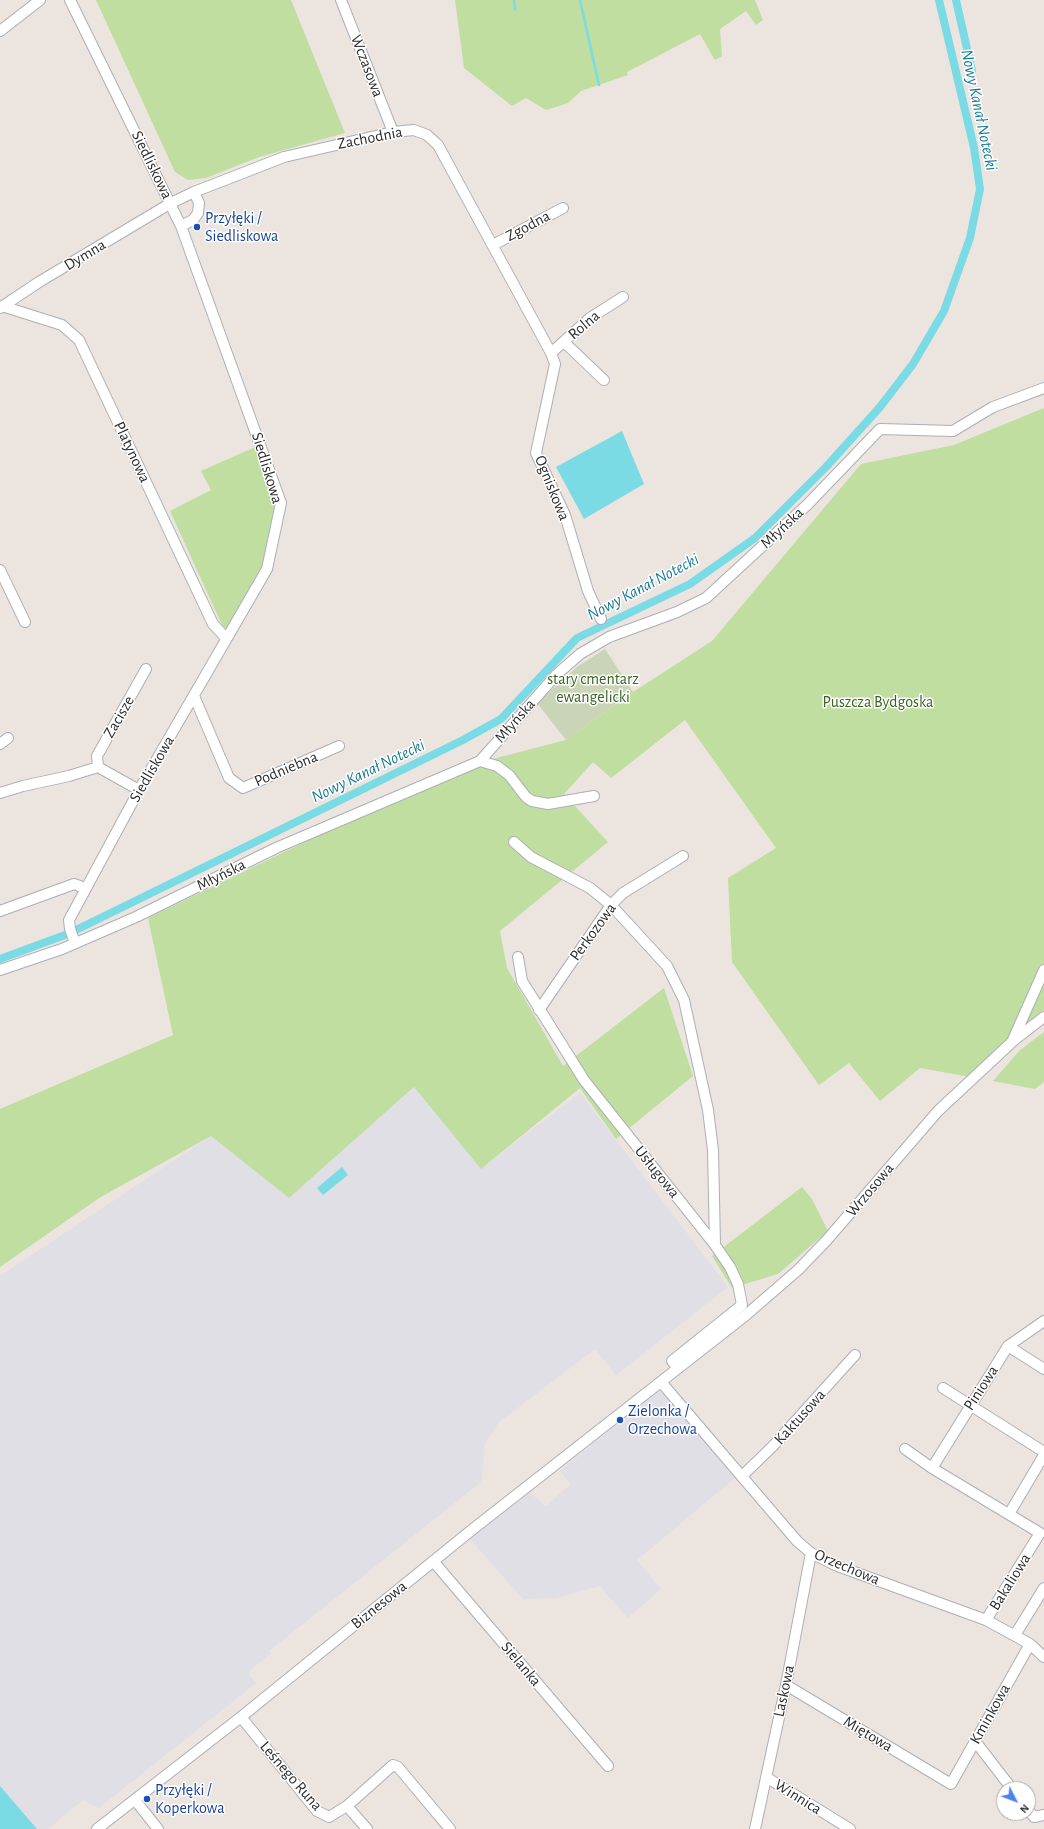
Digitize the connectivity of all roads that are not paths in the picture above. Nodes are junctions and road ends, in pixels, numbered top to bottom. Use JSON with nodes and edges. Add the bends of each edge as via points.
{"nodes":[{"id":1,"x":40,"y":0,"type":"edge"},
{"id":2,"x":70,"y":0,"type":"edge"},
{"id":3,"x":341,"y":0,"type":"edge"},
{"id":4,"x":0,"y":31,"type":"edge"},
{"id":5,"x":393,"y":132,"type":"junction"},
{"id":6,"x":194,"y":192,"type":"junction"},
{"id":7,"x":171,"y":203,"type":"junction"},
{"id":8,"x":563,"y":208,"type":"dead end"},
{"id":9,"x":181,"y":226,"type":"junction"},
{"id":10,"x":493,"y":245,"type":"junction"},
{"id":11,"x":623,"y":297,"type":"dead end"},
{"id":12,"x":1,"y":307,"type":"edge"},
{"id":13,"x":564,"y":342,"type":"junction"},
{"id":14,"x":550,"y":351,"type":"junction"},
{"id":15,"x":604,"y":380,"type":"dead end"},
{"id":16,"x":1044,"y":388,"type":"edge"},
{"id":17,"x":0,"y":570,"type":"edge"},
{"id":18,"x":601,"y":620,"type":"dead end"},
{"id":19,"x":25,"y":622,"type":"dead end"},
{"id":20,"x":226,"y":638,"type":"junction"},
{"id":21,"x":146,"y":669,"type":"dead end"},
{"id":22,"x":194,"y":696,"type":"junction"},
{"id":23,"x":338,"y":746,"type":"dead end"},
{"id":24,"x":480,"y":761,"type":"junction"},
{"id":25,"x":98,"y":767,"type":"junction"},
{"id":26,"x":139,"y":790,"type":"junction"},
{"id":27,"x":0,"y":793,"type":"edge"},
{"id":28,"x":594,"y":796,"type":"dead end"},
{"id":29,"x":514,"y":842,"type":"dead end"},
{"id":30,"x":683,"y":856,"type":"dead end"},
{"id":31,"x":85,"y":888,"type":"junction"},
{"id":32,"x":611,"y":905,"type":"junction"},
{"id":33,"x":0,"y":911,"type":"edge"},
{"id":34,"x":75,"y":943,"type":"junction"},
{"id":35,"x":518,"y":957,"type":"dead end"},
{"id":36,"x":0,"y":970,"type":"edge"},
{"id":37,"x":1044,"y":970,"type":"edge"},
{"id":38,"x":539,"y":1010,"type":"junction"},
{"id":39,"x":1044,"y":1017,"type":"edge"},
{"id":40,"x":1012,"y":1042,"type":"junction"},
{"id":41,"x":715,"y":1245,"type":"junction"},
{"id":42,"x":1044,"y":1321,"type":"edge"},
{"id":43,"x":1008,"y":1346,"type":"junction"},
{"id":44,"x":855,"y":1355,"type":"dead end"},
{"id":45,"x":678,"y":1368,"type":"junction"},
{"id":46,"x":1044,"y":1369,"type":"edge"},
{"id":47,"x":661,"y":1382,"type":"junction"},
{"id":48,"x":943,"y":1388,"type":"dead end"},
{"id":49,"x":970,"y":1405,"type":"junction"},
{"id":50,"x":905,"y":1449,"type":"dead end"},
{"id":51,"x":1044,"y":1452,"type":"edge"},
{"id":52,"x":1044,"y":1455,"type":"edge"},
{"id":53,"x":932,"y":1468,"type":"junction"},
{"id":54,"x":742,"y":1476,"type":"junction"},
{"id":55,"x":1009,"y":1514,"type":"junction"},
{"id":56,"x":811,"y":1553,"type":"junction"},
{"id":57,"x":433,"y":1561,"type":"junction"},
{"id":58,"x":1044,"y":1588,"type":"edge"},
{"id":59,"x":986,"y":1620,"type":"junction"},
{"id":60,"x":1015,"y":1635,"type":"junction"},
{"id":61,"x":1030,"y":1644,"type":"junction"},
{"id":62,"x":1044,"y":1657,"type":"edge"},
{"id":63,"x":786,"y":1685,"type":"junction"},
{"id":64,"x":241,"y":1717,"type":"junction"},
{"id":65,"x":975,"y":1741,"type":"junction"},
{"id":66,"x":608,"y":1766,"type":"dead end"},
{"id":67,"x":766,"y":1777,"type":"junction"},
{"id":68,"x":1006,"y":1781,"type":"edge"},
{"id":69,"x":951,"y":1784,"type":"joint"},
{"id":70,"x":134,"y":1800,"type":"junction"},
{"id":71,"x":347,"y":1806,"type":"junction"},
{"id":72,"x":755,"y":1828,"type":"edge"},
{"id":73,"x":97,"y":1829,"type":"edge"},
{"id":74,"x":158,"y":1829,"type":"edge"},
{"id":75,"x":367,"y":1829,"type":"edge"},
{"id":76,"x":450,"y":1829,"type":"edge"},
{"id":77,"x":850,"y":1829,"type":"edge"}],
"edges":[{"from":1,"to":4,"type":"street"},
{"from":2,"to":7,"type":"street","name":"Siedliskowa"},
{"from":3,"to":5,"type":"street","name":"Wczasowa"},
{"from":5,"to":6,"type":"street","name":"Zachodnia","via":[[284,157]]},
{"from":5,"to":10,"type":"street","name":"Zachodnia","via":[[414,130],[438,145]]},
{"from":6,"to":7,"type":"street","name":"Zachodnia"},
{"from":6,"to":9,"type":"street","via":[[199,203],[198,213],[193,220]]},
{"from":7,"to":9,"type":"street","name":"Siedliskowa"},
{"from":7,"to":12,"type":"street","name":"Dymna"},
{"from":8,"to":10,"type":"street","name":"Zgodna"},
{"from":9,"to":20,"type":"street","name":"Siedliskowa","via":[[281,503],[267,569]]},
{"from":10,"to":14,"type":"street","name":"Zachodnia"},
{"from":11,"to":13,"type":"street","name":"Rolna","via":[[590,318]]},
{"from":12,"to":20,"type":"street","name":"Platynowa","via":[[62,325],[79,340],[214,624]]},
{"from":13,"to":14,"type":"street","name":"Rolna"},
{"from":13,"to":15,"type":"street"},
{"from":14,"to":18,"type":"street","name":"Ogniskowa","via":[[555,364],[536,453],[565,515],[586,584]]},
{"from":16,"to":24,"type":"street","name":"Młyńska","via":[[993,407],[953,431],[880,429],[807,505],[706,598],[677,612],[610,637],[580,654],[556,675]]},
{"from":17,"to":19,"type":"street"},
{"from":20,"to":22,"type":"street","name":"Siedliskowa"},
{"from":21,"to":25,"type":"street","name":"Zacisze","via":[[97,756]]},
{"from":22,"to":23,"type":"street","name":"Podniebna","via":[[229,778],[243,788]]},
{"from":22,"to":26,"type":"street","name":"Siedliskowa"},
{"from":24,"to":28,"type":"street","via":[[497,766],[509,775],[532,801],[548,804]]},
{"from":24,"to":34,"type":"street","name":"Młyńska","via":[[276,848],[144,913]]},
{"from":25,"to":26,"type":"street"},
{"from":25,"to":27,"type":"street"},
{"from":26,"to":31,"type":"street","name":"Siedliskowa"},
{"from":29,"to":32,"type":"street","via":[[531,857],[590,888]]},
{"from":30,"to":32,"type":"street","name":"Perkozowa","via":[[623,894]]},
{"from":31,"to":33,"type":"street","via":[[74,884]]},
{"from":31,"to":34,"type":"street","name":"Siedliskowa","via":[[69,920]]},
{"from":32,"to":38,"type":"street","name":"Perkozowa"},
{"from":32,"to":41,"type":"street","via":[[667,966],[684,1000],[708,1110],[713,1150]]},
{"from":34,"to":36,"type":"street","name":"Młyńska"},
{"from":35,"to":38,"type":"street","name":"Usługowa","via":[[522,981]]},
{"from":37,"to":40,"type":"street","name":"Wrzosowa"},
{"from":38,"to":41,"type":"street","name":"Usługowa","via":[[584,1080]]},
{"from":39,"to":40,"type":"street"},
{"from":40,"to":45,"type":"street","name":"Wrzosowa","via":[[938,1111],[798,1270]]},
{"from":41,"to":45,"type":"street","name":"Usługowa","via":[[738,1284],[742,1305],[672,1361]]},
{"from":42,"to":43,"type":"street","name":"Piniowa"},
{"from":43,"to":46,"type":"street"},
{"from":43,"to":49,"type":"street","name":"Piniowa"},
{"from":44,"to":54,"type":"street","name":"Kaktusowa","via":[[773,1446]]},
{"from":45,"to":47,"type":"street","name":"Wrzosowa"},
{"from":47,"to":54,"type":"street","name":"Orzechowa"},
{"from":47,"to":57,"type":"street","name":"Biznesowa"},
{"from":48,"to":49,"type":"street"},
{"from":49,"to":51,"type":"street"},
{"from":49,"to":53,"type":"street","name":"Piniowa"},
{"from":50,"to":53,"type":"street","name":"Bakaliowa"},
{"from":52,"to":55,"type":"street"},
{"from":53,"to":55,"type":"street","name":"Bakaliowa"},
{"from":54,"to":56,"type":"street","name":"Orzechowa","via":[[797,1541]]},
{"from":55,"to":59,"type":"street","name":"Bakaliowa","via":[[1040,1533]]},
{"from":56,"to":59,"type":"street","name":"Orzechowa","via":[[835,1565]]},
{"from":56,"to":63,"type":"street","name":"Laskowa"},
{"from":57,"to":64,"type":"street","name":"Biznesowa"},
{"from":57,"to":66,"type":"street","name":"Sielanka"},
{"from":58,"to":60,"type":"street"},
{"from":59,"to":60,"type":"street","name":"Orzechowa"},
{"from":60,"to":61,"type":"street","name":"Orzechowa"},
{"from":61,"to":62,"type":"street","name":"Orzechowa"},
{"from":61,"to":65,"type":"street","name":"Kminkowa"},
{"from":63,"to":67,"type":"street","name":"Laskowa"},
{"from":63,"to":69,"type":"street","name":"Miętowa"},
{"from":64,"to":70,"type":"street","name":"Biznesowa"},
{"from":64,"to":71,"type":"street","name":"Leśnego Runa","via":[[317,1811],[329,1817]]},
{"from":65,"to":68,"type":"street"},
{"from":65,"to":69,"type":"street","name":"Kminkowa"},
{"from":67,"to":72,"type":"street","name":"Laskowa"},
{"from":67,"to":77,"type":"street","name":"Winnica"},
{"from":70,"to":73,"type":"street","name":"Biznesowa"},
{"from":70,"to":74,"type":"street"},
{"from":71,"to":75,"type":"street","name":"Leśnego Runa"},
{"from":71,"to":76,"type":"street","name":"Leśnego Runa","via":[[393,1765],[398,1767]]}]}
